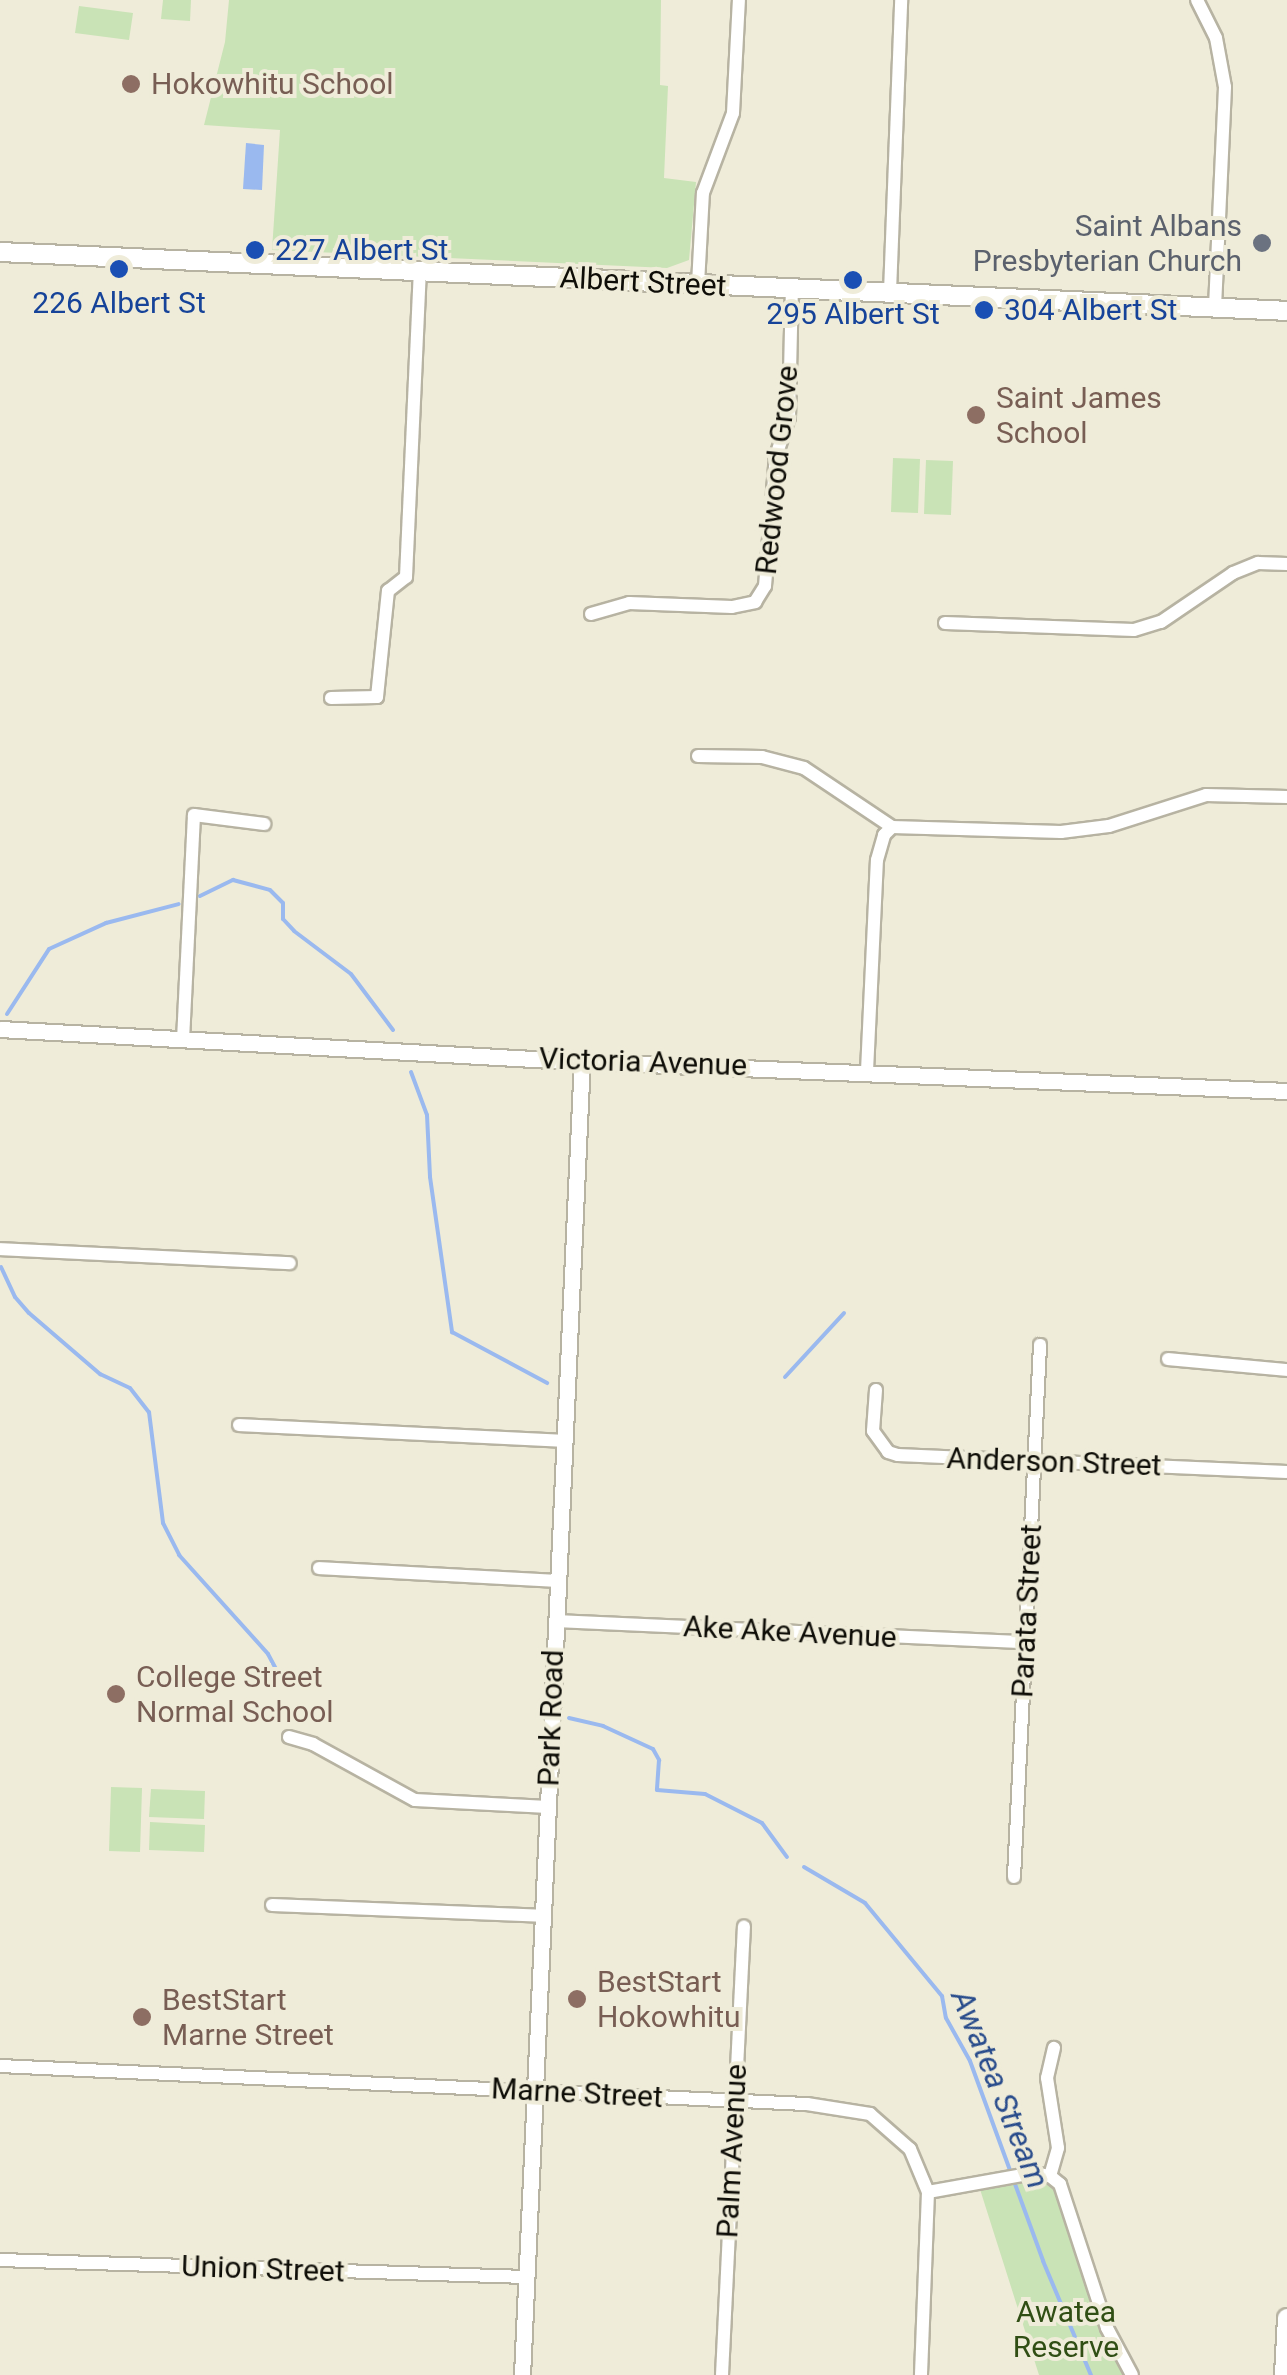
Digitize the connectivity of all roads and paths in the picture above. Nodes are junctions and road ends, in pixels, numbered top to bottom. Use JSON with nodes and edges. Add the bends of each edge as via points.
{"nodes":[{"id":1,"x":739,"y":0,"type":"edge"},
{"id":2,"x":902,"y":0,"type":"edge"},
{"id":3,"x":1197,"y":0,"type":"edge"},
{"id":4,"x":0,"y":252,"type":"edge"},
{"id":5,"x":420,"y":271,"type":"junction"},
{"id":6,"x":698,"y":284,"type":"junction"},
{"id":7,"x":792,"y":290,"type":"junction"},
{"id":8,"x":890,"y":292,"type":"junction"},
{"id":9,"x":1215,"y":307,"type":"junction"},
{"id":10,"x":1287,"y":311,"type":"edge"},
{"id":11,"x":1287,"y":564,"type":"edge"},
{"id":12,"x":591,"y":614,"type":"dead end"},
{"id":13,"x":945,"y":623,"type":"dead end"},
{"id":14,"x":331,"y":698,"type":"dead end"},
{"id":15,"x":698,"y":756,"type":"dead end"},
{"id":16,"x":1287,"y":797,"type":"edge"},
{"id":17,"x":264,"y":824,"type":"dead end"},
{"id":18,"x":892,"y":827,"type":"junction"},
{"id":19,"x":0,"y":1030,"type":"edge"},
{"id":20,"x":183,"y":1040,"type":"junction"},
{"id":21,"x":582,"y":1060,"type":"junction"},
{"id":22,"x":866,"y":1072,"type":"junction"},
{"id":23,"x":1287,"y":1091,"type":"edge"},
{"id":24,"x":0,"y":1249,"type":"edge"},
{"id":25,"x":290,"y":1263,"type":"dead end"},
{"id":26,"x":1040,"y":1346,"type":"dead end"},
{"id":27,"x":1168,"y":1359,"type":"dead end"},
{"id":28,"x":1287,"y":1370,"type":"edge"},
{"id":29,"x":876,"y":1390,"type":"dead end"},
{"id":30,"x":240,"y":1425,"type":"dead end"},
{"id":31,"x":566,"y":1442,"type":"junction"},
{"id":32,"x":1035,"y":1461,"type":"junction"},
{"id":33,"x":1287,"y":1472,"type":"edge"},
{"id":34,"x":318,"y":1568,"type":"dead end"},
{"id":35,"x":557,"y":1581,"type":"junction"},
{"id":36,"x":556,"y":1621,"type":"junction"},
{"id":37,"x":1025,"y":1642,"type":"junction"},
{"id":38,"x":290,"y":1736,"type":"dead end"},
{"id":39,"x":548,"y":1807,"type":"junction"},
{"id":40,"x":1014,"y":1877,"type":"dead end"},
{"id":41,"x":272,"y":1905,"type":"dead end"},
{"id":42,"x":542,"y":1916,"type":"junction"},
{"id":43,"x":744,"y":1927,"type":"dead end"},
{"id":44,"x":1054,"y":2048,"type":"dead end"},
{"id":45,"x":0,"y":2066,"type":"edge"},
{"id":46,"x":534,"y":2091,"type":"junction"},
{"id":47,"x":734,"y":2100,"type":"junction"},
{"id":48,"x":1050,"y":2176,"type":"junction"},
{"id":49,"x":928,"y":2192,"type":"junction"},
{"id":50,"x":0,"y":2260,"type":"edge"},
{"id":51,"x":526,"y":2277,"type":"junction"},
{"id":52,"x":1287,"y":2318,"type":"edge"},
{"id":53,"x":522,"y":2375,"type":"edge"},
{"id":54,"x":722,"y":2375,"type":"edge"},
{"id":55,"x":922,"y":2375,"type":"edge"},
{"id":56,"x":1132,"y":2375,"type":"edge"},
{"id":57,"x":1284,"y":2375,"type":"edge"}],
"edges":[{"from":1,"to":6,"type":"street","via":[[733,113],[702,193]]},
{"from":2,"to":8,"type":"street"},
{"from":3,"to":9,"type":"street","via":[[1216,38],[1225,86]]},
{"from":4,"to":5,"type":"main road","name":"Albert Street"},
{"from":5,"to":6,"type":"main road","name":"Albert Street"},
{"from":5,"to":14,"type":"street","via":[[406,577],[388,591],[376,698]]},
{"from":6,"to":7,"type":"main road","name":"Albert Street"},
{"from":7,"to":8,"type":"main road","name":"Albert Street"},
{"from":7,"to":12,"type":"street","name":"Redwood Grove","via":[[789,418],[776,456],[765,586],[754,602],[732,608],[629,603]]},
{"from":8,"to":9,"type":"main road","name":"Albert Street"},
{"from":9,"to":10,"type":"main road","name":"Albert Street"},
{"from":11,"to":13,"type":"street","via":[[1258,563],[1233,573],[1160,622],[1134,630]]},
{"from":15,"to":18,"type":"street","via":[[762,756],[804,768]]},
{"from":16,"to":18,"type":"street","via":[[1206,795],[1109,826],[1061,832]]},
{"from":17,"to":20,"type":"street","via":[[194,815]]},
{"from":18,"to":22,"type":"street","via":[[877,860]]},
{"from":19,"to":20,"type":"street","name":"Victoria Avenue"},
{"from":20,"to":21,"type":"street","name":"Victoria Avenue"},
{"from":21,"to":22,"type":"street","name":"Victoria Avenue"},
{"from":21,"to":31,"type":"street","name":"Park Road"},
{"from":22,"to":23,"type":"street","name":"Victoria Avenue"},
{"from":24,"to":25,"type":"street"},
{"from":26,"to":32,"type":"street","name":"Parata Street"},
{"from":27,"to":28,"type":"street"},
{"from":29,"to":32,"type":"street","name":"Anderson Street","via":[[873,1431],[888,1452]]},
{"from":30,"to":31,"type":"street"},
{"from":31,"to":35,"type":"street","name":"Park Road"},
{"from":32,"to":33,"type":"street","name":"Anderson Street"},
{"from":32,"to":37,"type":"street","name":"Parata Street"},
{"from":34,"to":35,"type":"street"},
{"from":35,"to":36,"type":"street","name":"Park Road"},
{"from":36,"to":37,"type":"street","name":"Ake Ake Avenue"},
{"from":36,"to":39,"type":"street","name":"Park Road"},
{"from":37,"to":40,"type":"street","name":"Parata Street"},
{"from":38,"to":39,"type":"street","via":[[415,1800]]},
{"from":39,"to":42,"type":"street","name":"Park Road"},
{"from":41,"to":42,"type":"street"},
{"from":42,"to":46,"type":"street","name":"Park Road"},
{"from":43,"to":47,"type":"street","name":"Palm Avenue"},
{"from":44,"to":48,"type":"street","via":[[1048,2078],[1058,2148]]},
{"from":45,"to":46,"type":"street","name":"Marne Street"},
{"from":46,"to":47,"type":"street","name":"Marne Street"},
{"from":46,"to":51,"type":"street","name":"Park Road"},
{"from":47,"to":49,"type":"street","name":"Marne Street","via":[[870,2114],[910,2148]]},
{"from":47,"to":54,"type":"street","name":"Palm Avenue"},
{"from":48,"to":49,"type":"street","via":[[1034,2173]]},
{"from":48,"to":56,"type":"street","via":[[1060,2184],[1107,2328]]},
{"from":49,"to":55,"type":"street","name":"Marne Street"},
{"from":50,"to":51,"type":"street","name":"Union Street"},
{"from":51,"to":53,"type":"street","name":"Park Road"},
{"from":52,"to":57,"type":"main road"}]}
